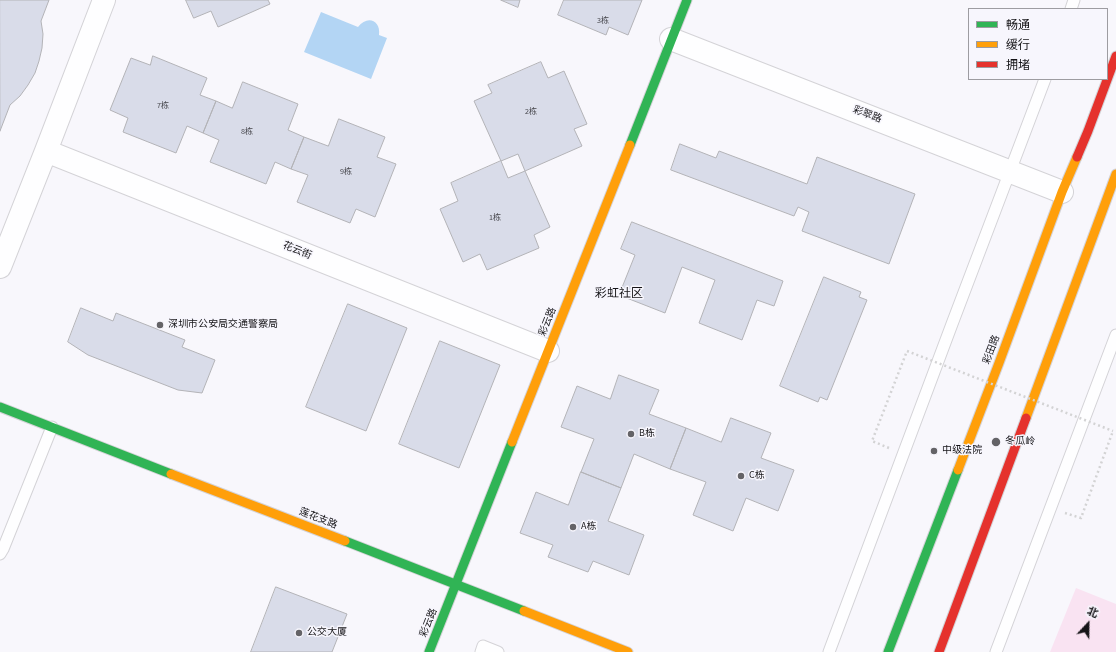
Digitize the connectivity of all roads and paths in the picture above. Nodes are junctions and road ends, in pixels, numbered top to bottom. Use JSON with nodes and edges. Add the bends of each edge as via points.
{"nodes":[{"id":1,"x":104,"y":0,"type":"edge"},
{"id":2,"x":687,"y":0,"type":"edge"},
{"id":3,"x":672,"y":39,"type":"junction"},
{"id":4,"x":1116,"y":56,"type":"edge"},
{"id":5,"x":1108,"y":77,"type":"edge"},
{"id":6,"x":1045,"y":80,"type":"edge"},
{"id":7,"x":1107,"y":80,"type":"edge"},
{"id":8,"x":46,"y":151,"type":"junction"},
{"id":9,"x":1010,"y":171,"type":"junction"},
{"id":10,"x":1116,"y":174,"type":"edge"},
{"id":11,"x":1062,"y":192,"type":"junction"},
{"id":12,"x":1112,"y":197,"type":"edge"},
{"id":13,"x":0,"y":266,"type":"edge"},
{"id":14,"x":1116,"y":335,"type":"edge"},
{"id":15,"x":548,"y":351,"type":"junction"},
{"id":16,"x":0,"y":408,"type":"edge"},
{"id":17,"x":52,"y":428,"type":"junction"},
{"id":18,"x":889,"y":448,"type":"dead end"},
{"id":19,"x":1064,"y":512,"type":"dead end"},
{"id":20,"x":0,"y":554,"type":"edge"},
{"id":21,"x":456,"y":584,"type":"junction"},
{"id":22,"x":429,"y":652,"type":"edge"},
{"id":23,"x":481,"y":652,"type":"edge"},
{"id":24,"x":498,"y":652,"type":"edge"},
{"id":25,"x":628,"y":652,"type":"edge"},
{"id":26,"x":829,"y":652,"type":"edge"},
{"id":27,"x":888,"y":652,"type":"edge"},
{"id":28,"x":939,"y":652,"type":"edge"},
{"id":29,"x":996,"y":652,"type":"edge"}],
"edges":[{"from":1,"to":8,"type":"street"},
{"from":2,"to":3,"type":"main road","name":"彩云路"},
{"from":3,"to":9,"type":"street","name":"彩翠路"},
{"from":3,"to":15,"type":"main road","name":"彩云路"},
{"from":4,"to":5,"type":"main road","name":"彩田路"},
{"from":6,"to":9,"type":"lane"},
{"from":7,"to":11,"type":"main road","name":"彩田路"},
{"from":8,"to":13,"type":"street"},
{"from":8,"to":15,"type":"street","name":"花云街"},
{"from":9,"to":11,"type":"street","name":"彩翠路"},
{"from":9,"to":26,"type":"lane"},
{"from":10,"to":12,"type":"main road"},
{"from":11,"to":27,"type":"main road","name":"彩田路"},
{"from":12,"to":28,"type":"main road"},
{"from":14,"to":29,"type":"lane"},
{"from":15,"to":21,"type":"main road","name":"彩云路"},
{"from":16,"to":17,"type":"main road","name":"莲花支路"},
{"from":17,"to":20,"type":"lane"},
{"from":17,"to":21,"type":"main road","name":"莲花支路"},
{"from":18,"to":19,"type":"path","bridge":true,"via":[[872,441],[907,351],[1113,431],[1081,518]]},
{"from":21,"to":22,"type":"main road","name":"彩云路"},
{"from":21,"to":25,"type":"main road","name":"莲花支路"},
{"from":23,"to":24,"type":"lane","via":[[483,646]]}]}
